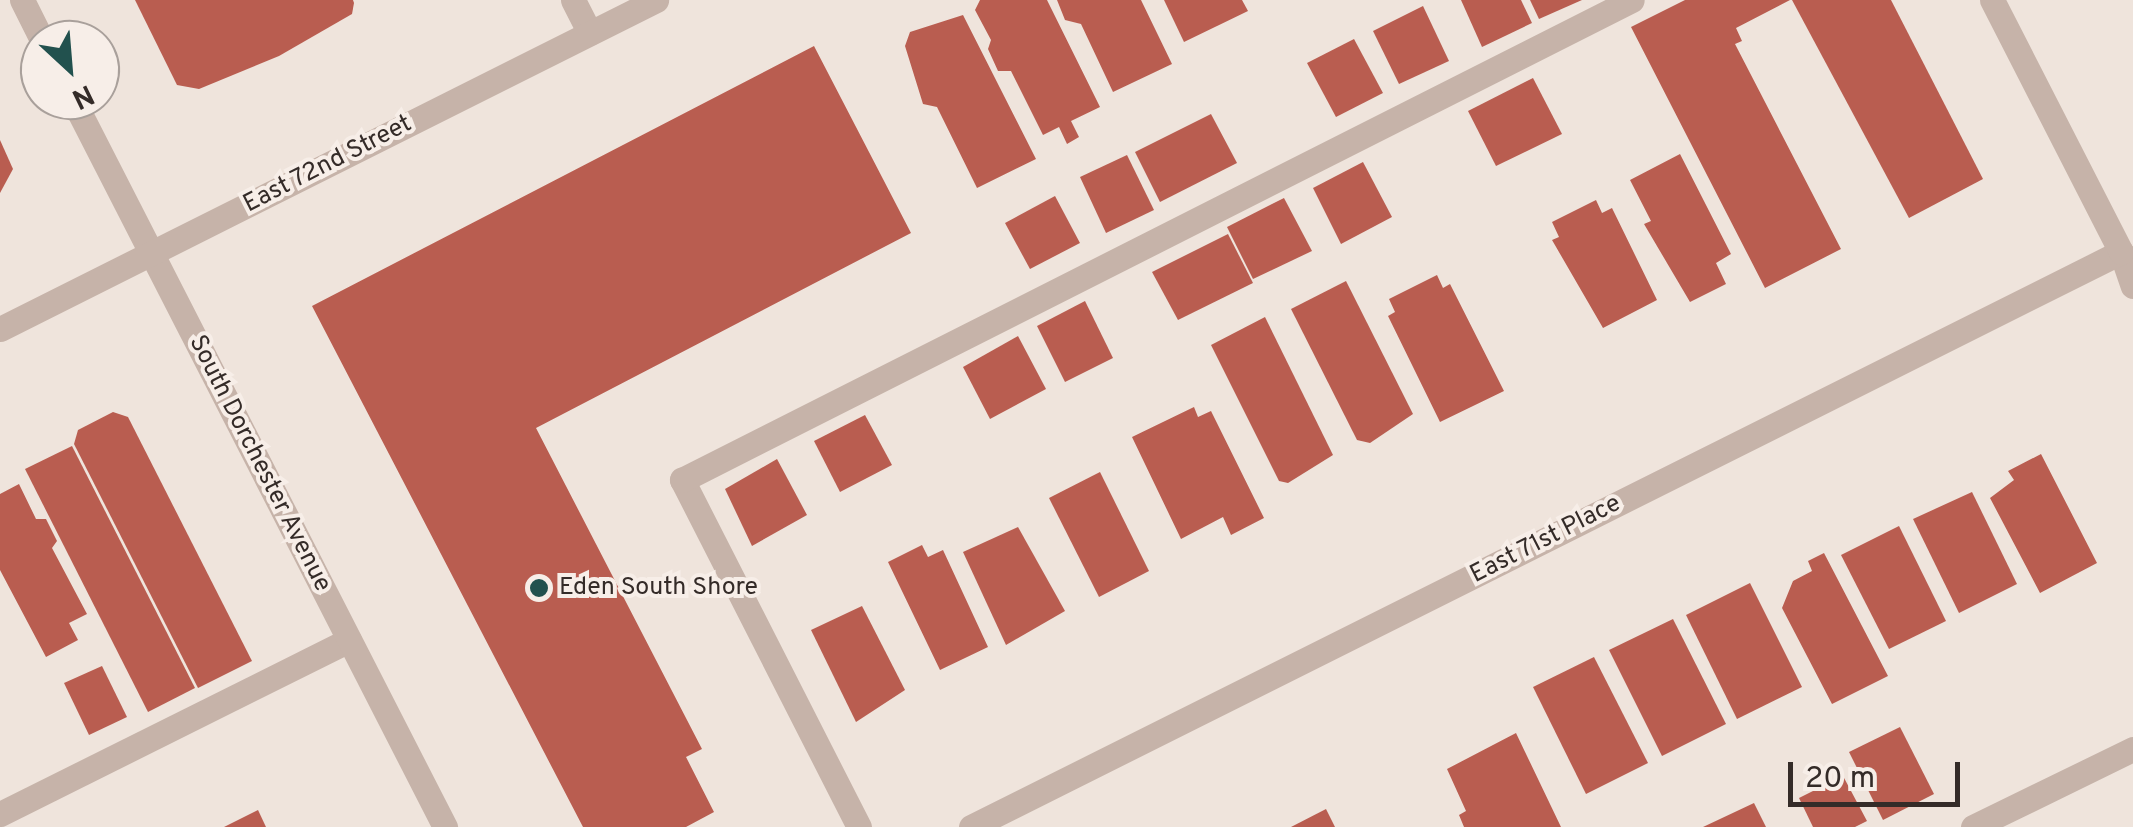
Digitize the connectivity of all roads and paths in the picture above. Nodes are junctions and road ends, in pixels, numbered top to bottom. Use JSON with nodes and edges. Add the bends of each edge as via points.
{"nodes":[{"id":1,"x":574,"y":0,"type":"edge"},
{"id":2,"x":656,"y":0,"type":"edge"},
{"id":3,"x":1632,"y":0,"type":"edge"},
{"id":4,"x":1992,"y":0,"type":"edge"},
{"id":5,"x":590,"y":33,"type":"junction"},
{"id":6,"x":83,"y":120,"type":"edge"},
{"id":7,"x":2121,"y":252,"type":"junction"},
{"id":8,"x":152,"y":253,"type":"junction"},
{"id":9,"x":2133,"y":286,"type":"edge"},
{"id":10,"x":0,"y":329,"type":"edge"},
{"id":11,"x":350,"y":640,"type":"junction"},
{"id":12,"x":2133,"y":748,"type":"edge"},
{"id":13,"x":0,"y":814,"type":"edge"},
{"id":14,"x":446,"y":827,"type":"edge"},
{"id":15,"x":859,"y":827,"type":"edge"},
{"id":16,"x":971,"y":827,"type":"edge"},
{"id":17,"x":1973,"y":827,"type":"edge"}],
"edges":[{"from":1,"to":5,"type":"street"},
{"from":2,"to":5,"type":"street","name":"East 72nd Street"},
{"from":3,"to":15,"type":"street","via":[[682,480]]},
{"from":4,"to":7,"type":"street"},
{"from":5,"to":8,"type":"street","name":"East 72nd Street"},
{"from":6,"to":8,"type":"street","name":"South Dorchester Avenue"},
{"from":7,"to":9,"type":"street"},
{"from":7,"to":16,"type":"street","name":"East 71st Place"},
{"from":8,"to":10,"type":"street","name":"East 72nd Street"},
{"from":8,"to":11,"type":"street","name":"South Dorchester Avenue"},
{"from":11,"to":13,"type":"street"},
{"from":11,"to":14,"type":"street","name":"South Dorchester Avenue"},
{"from":12,"to":17,"type":"street"}]}
